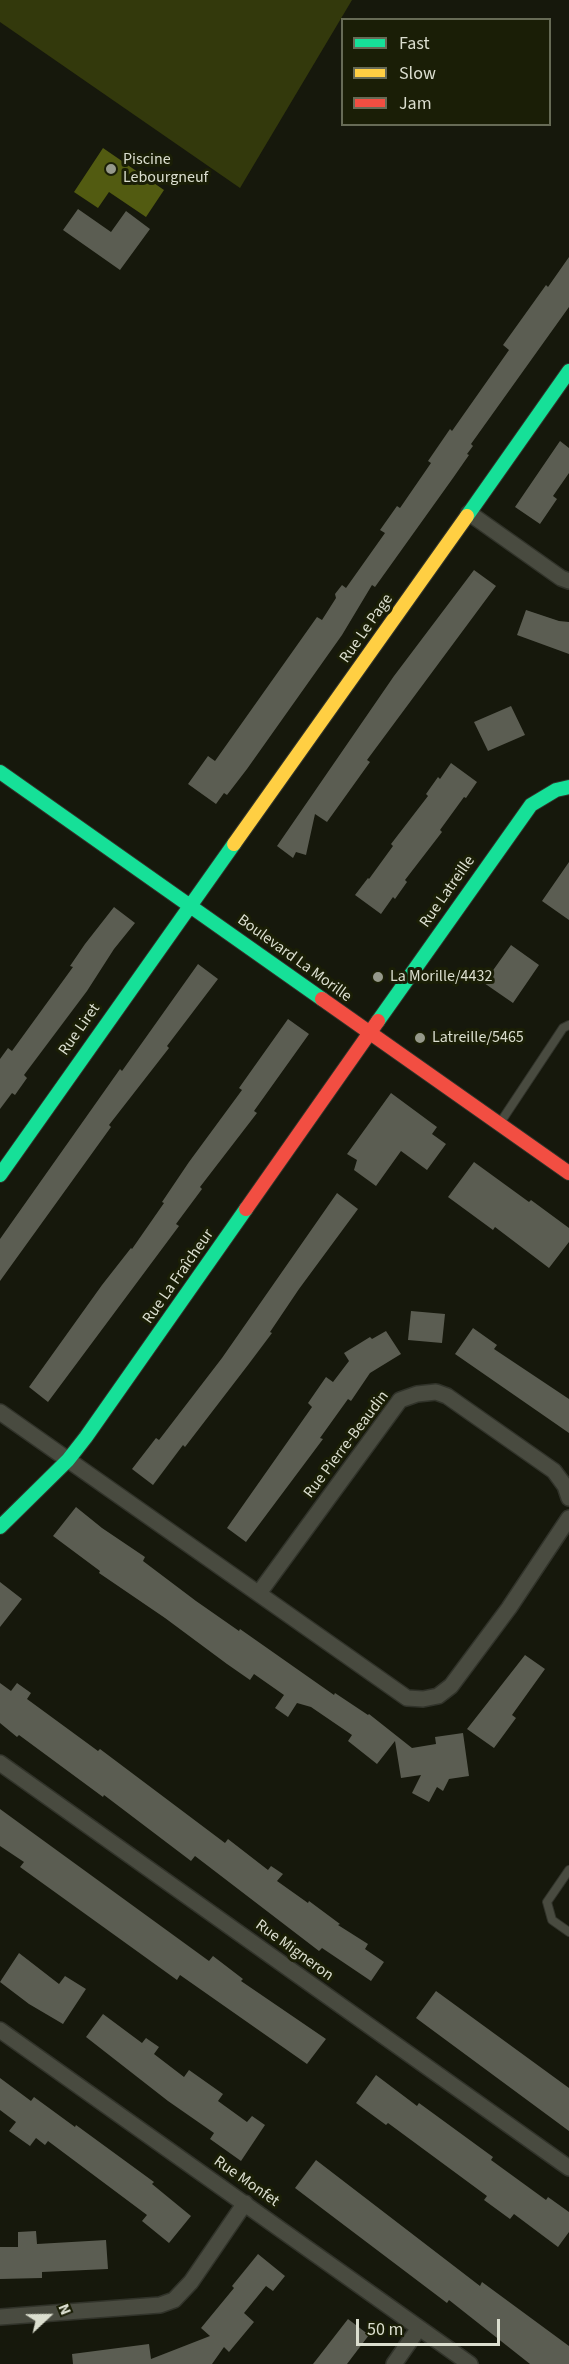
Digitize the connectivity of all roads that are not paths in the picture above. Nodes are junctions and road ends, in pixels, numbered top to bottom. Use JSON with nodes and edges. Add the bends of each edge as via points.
{"nodes":[{"id":1,"x":569,"y":371,"type":"edge"},
{"id":2,"x":470,"y":513,"type":"junction"},
{"id":3,"x":569,"y":581,"type":"edge"},
{"id":4,"x":0,"y":772,"type":"edge"},
{"id":5,"x":569,"y":787,"type":"edge"},
{"id":6,"x":190,"y":905,"type":"junction"},
{"id":7,"x":569,"y":1025,"type":"edge"},
{"id":8,"x":370,"y":1034,"type":"junction"},
{"id":9,"x":499,"y":1124,"type":"junction"},
{"id":10,"x":569,"y":1173,"type":"edge"},
{"id":11,"x":0,"y":1175,"type":"edge"},
{"id":12,"x":0,"y":1412,"type":"edge"},
{"id":13,"x":68,"y":1460,"type":"junction"},
{"id":14,"x":569,"y":1498,"type":"edge"},
{"id":15,"x":569,"y":1518,"type":"edge"},
{"id":16,"x":0,"y":1527,"type":"edge"},
{"id":17,"x":259,"y":1593,"type":"junction"},
{"id":18,"x":0,"y":1763,"type":"edge"},
{"id":19,"x":569,"y":1870,"type":"edge"},
{"id":20,"x":569,"y":1932,"type":"edge"},
{"id":21,"x":0,"y":2030,"type":"edge"},
{"id":22,"x":569,"y":2168,"type":"edge"},
{"id":23,"x":245,"y":2203,"type":"junction"},
{"id":24,"x":0,"y":2317,"type":"edge"},
{"id":25,"x":419,"y":2328,"type":"junction"},
{"id":26,"x":394,"y":2364,"type":"edge"},
{"id":27,"x":470,"y":2364,"type":"edge"}],
"edges":[{"from":1,"to":2,"type":"street","name":"Rue Le Page"},
{"from":2,"to":3,"type":"street"},
{"from":2,"to":6,"type":"street","name":"Rue Le Page"},
{"from":4,"to":6,"type":"street","name":"Boulevard La Morille"},
{"from":5,"to":8,"type":"street","name":"Rue Latreille","via":[[531,805]]},
{"from":6,"to":8,"type":"street","name":"Boulevard La Morille"},
{"from":6,"to":11,"type":"street","name":"Rue Liret"},
{"from":7,"to":9,"type":"lane","via":[[563,1028]]},
{"from":8,"to":9,"type":"street","name":"Boulevard La Morille"},
{"from":8,"to":13,"type":"street","name":"Rue La Fraîcheur"},
{"from":9,"to":10,"type":"street","name":"Boulevard La Morille"},
{"from":12,"to":13,"type":"street"},
{"from":13,"to":16,"type":"street","name":"Rue La Fraîcheur"},
{"from":13,"to":17,"type":"street"},
{"from":14,"to":17,"type":"street","name":"Rue Pierre-Beaudin","via":[[554,1471],[447,1396],[436,1392],[417,1394],[400,1400]]},
{"from":15,"to":17,"type":"street","via":[[451,1686],[423,1699],[407,1698]]},
{"from":18,"to":22,"type":"street","name":"Rue Migneron"},
{"from":19,"to":20,"type":"lane","via":[[548,1902],[552,1920]]},
{"from":21,"to":23,"type":"street","name":"Rue Monfet"},
{"from":23,"to":24,"type":"street","via":[[191,2282],[174,2300],[160,2305]]},
{"from":23,"to":25,"type":"street","name":"Rue Monfet"},
{"from":25,"to":26,"type":"street"},
{"from":25,"to":27,"type":"street","name":"Rue Monfet"}]}
